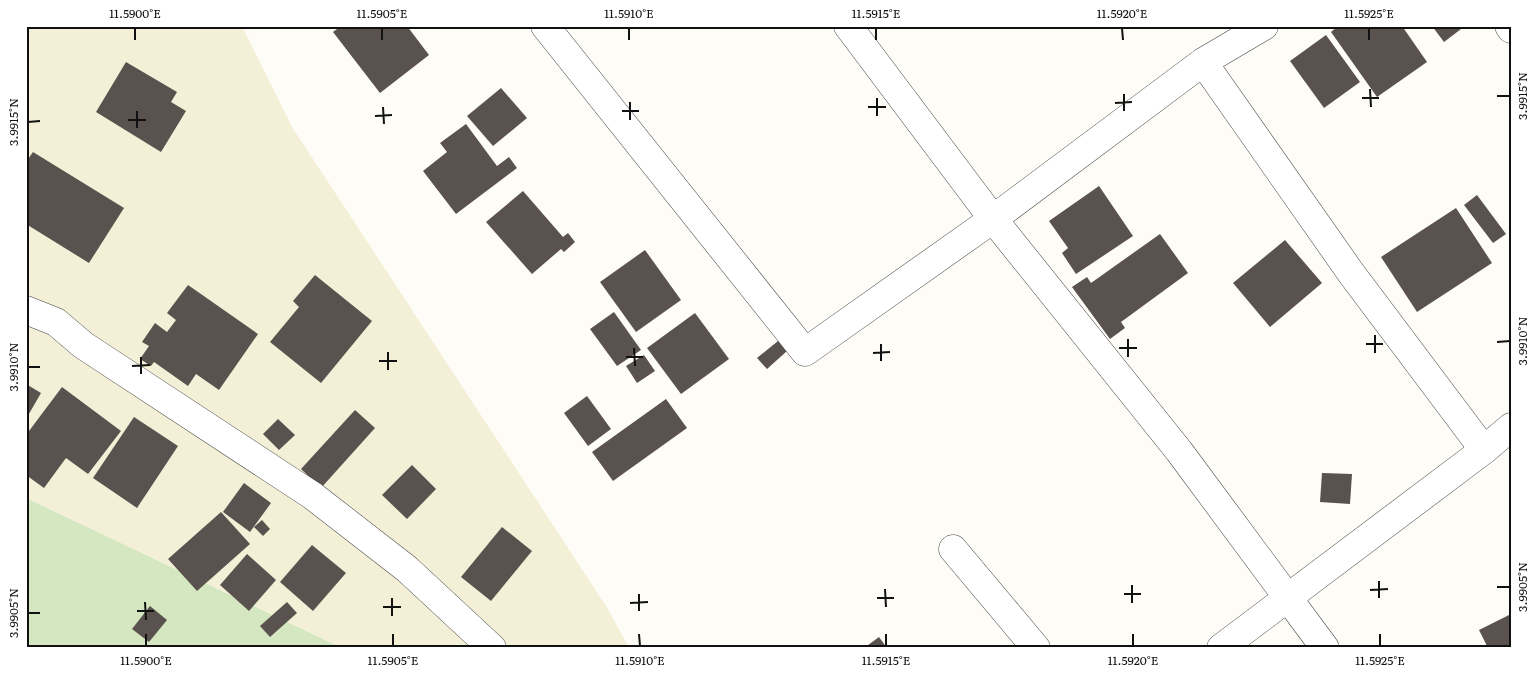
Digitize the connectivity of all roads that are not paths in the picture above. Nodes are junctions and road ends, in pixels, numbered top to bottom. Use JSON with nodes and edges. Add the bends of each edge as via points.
{"nodes":[{"id":1,"x":545,"y":26,"type":"edge"},
{"id":2,"x":848,"y":26,"type":"edge"},
{"id":3,"x":1264,"y":26,"type":"edge"},
{"id":4,"x":1204,"y":62,"type":"junction"},
{"id":5,"x":993,"y":219,"type":"junction"},
{"id":6,"x":26,"y":310,"type":"edge"},
{"id":7,"x":1511,"y":427,"type":"edge"},
{"id":8,"x":1484,"y":450,"type":"junction"},
{"id":9,"x":953,"y":549,"type":"dead end"},
{"id":10,"x":1287,"y":598,"type":"junction"},
{"id":11,"x":492,"y":648,"type":"edge"},
{"id":12,"x":1036,"y":648,"type":"edge"},
{"id":13,"x":1220,"y":648,"type":"edge"},
{"id":14,"x":1324,"y":648,"type":"edge"}],
"edges":[{"from":1,"to":5,"type":"street","via":[[805,352]]},
{"from":2,"to":5,"type":"street"},
{"from":3,"to":4,"type":"street"},
{"from":4,"to":5,"type":"street"},
{"from":4,"to":8,"type":"street","via":[[1351,272]]},
{"from":5,"to":10,"type":"street","via":[[1179,451]]},
{"from":6,"to":11,"type":"street","via":[[56,322],[84,345],[313,496],[407,569]]},
{"from":7,"to":8,"type":"street"},
{"from":8,"to":10,"type":"street"},
{"from":9,"to":12,"type":"street"},
{"from":10,"to":13,"type":"street"},
{"from":10,"to":14,"type":"street"}]}
